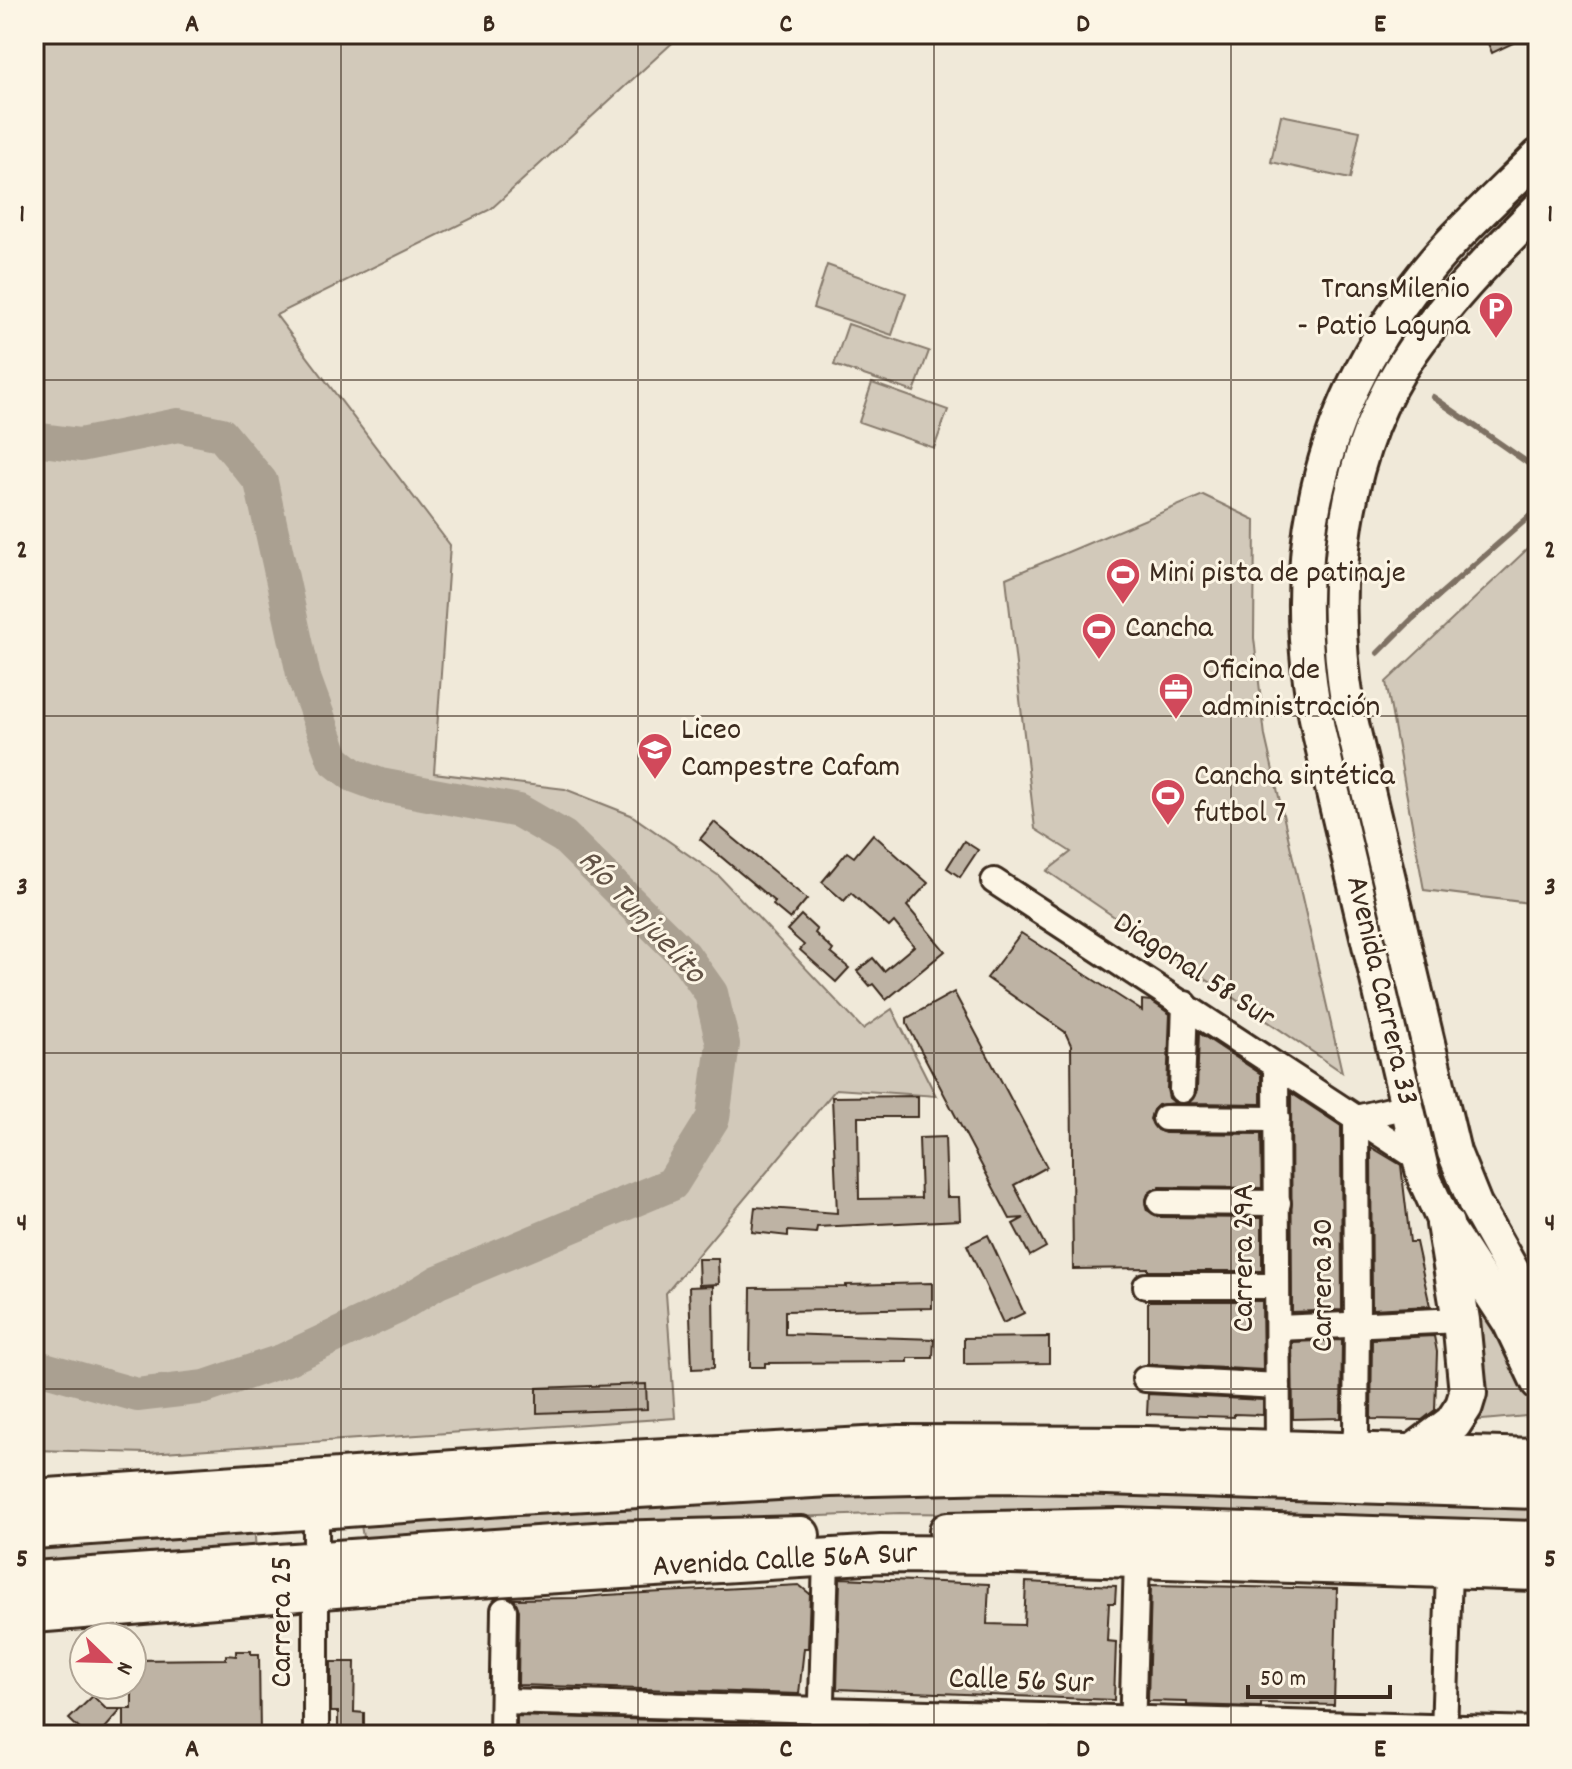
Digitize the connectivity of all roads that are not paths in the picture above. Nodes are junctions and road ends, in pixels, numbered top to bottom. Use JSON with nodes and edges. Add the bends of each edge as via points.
{"nodes":[{"id":1,"x":1538,"y":156,"type":"edge"},
{"id":2,"x":1538,"y":209,"type":"edge"},
{"id":3,"x":994,"y":881,"type":"dead end"},
{"id":4,"x":1185,"y":1004,"type":"junction"},
{"id":5,"x":1276,"y":1066,"type":"junction"},
{"id":6,"x":1182,"y":1090,"type":"dead end"},
{"id":7,"x":1439,"y":1097,"type":"junction"},
{"id":8,"x":1407,"y":1106,"type":"junction"},
{"id":9,"x":1165,"y":1118,"type":"dead end"},
{"id":10,"x":1356,"y":1118,"type":"junction"},
{"id":11,"x":1277,"y":1119,"type":"junction"},
{"id":12,"x":1419,"y":1159,"type":"junction"},
{"id":13,"x":1160,"y":1202,"type":"dead end"},
{"id":14,"x":1278,"y":1203,"type":"junction"},
{"id":15,"x":1475,"y":1204,"type":"junction"},
{"id":16,"x":1445,"y":1224,"type":"junction"},
{"id":17,"x":1146,"y":1286,"type":"dead end"},
{"id":18,"x":1277,"y":1286,"type":"junction"},
{"id":19,"x":1538,"y":1316,"type":"edge"},
{"id":20,"x":1461,"y":1320,"type":"junction"},
{"id":21,"x":1357,"y":1323,"type":"junction"},
{"id":22,"x":1278,"y":1328,"type":"junction"},
{"id":23,"x":1145,"y":1379,"type":"dead end"},
{"id":24,"x":1538,"y":1383,"type":"edge"},
{"id":25,"x":1278,"y":1386,"type":"junction"},
{"id":26,"x":1186,"y":1448,"type":"junction"},
{"id":27,"x":1278,"y":1450,"type":"junction"},
{"id":28,"x":744,"y":1452,"type":"junction"},
{"id":29,"x":1353,"y":1453,"type":"junction"},
{"id":30,"x":1412,"y":1454,"type":"junction"},
{"id":31,"x":1538,"y":1457,"type":"edge"},
{"id":32,"x":1253,"y":1481,"type":"junction"},
{"id":33,"x":623,"y":1490,"type":"junction"},
{"id":34,"x":1538,"y":1490,"type":"edge"},
{"id":35,"x":34,"y":1498,"type":"edge"},
{"id":36,"x":316,"y":1510,"type":"junction"},
{"id":37,"x":34,"y":1530,"type":"edge"},
{"id":38,"x":1233,"y":1530,"type":"junction"},
{"id":39,"x":609,"y":1540,"type":"junction"},
{"id":40,"x":1538,"y":1540,"type":"edge"},
{"id":41,"x":826,"y":1557,"type":"junction"},
{"id":42,"x":1137,"y":1559,"type":"junction"},
{"id":43,"x":1320,"y":1565,"type":"junction"},
{"id":44,"x":1449,"y":1569,"type":"junction"},
{"id":45,"x":1538,"y":1572,"type":"edge"},
{"id":46,"x":316,"y":1575,"type":"junction"},
{"id":47,"x":538,"y":1577,"type":"junction"},
{"id":48,"x":34,"y":1580,"type":"edge"},
{"id":49,"x":504,"y":1610,"type":"dead end"},
{"id":50,"x":34,"y":1614,"type":"edge"},
{"id":51,"x":503,"y":1701,"type":"junction"},
{"id":52,"x":822,"y":1709,"type":"junction"},
{"id":53,"x":1133,"y":1727,"type":"edge"},
{"id":54,"x":1538,"y":1730,"type":"edge"},
{"id":55,"x":1444,"y":1731,"type":"edge"},
{"id":56,"x":316,"y":1735,"type":"edge"},
{"id":57,"x":502,"y":1735,"type":"edge"},
{"id":58,"x":821,"y":1735,"type":"edge"}],
"edges":[{"from":1,"to":8,"type":"main road","name":"Avenida Carrera 33","via":[[1417,282],[1365,362],[1336,429],[1309,528],[1304,621],[1313,704]]},
{"from":2,"to":7,"type":"main road","name":"Avenida Carrera 33","via":[[1446,305],[1411,352],[1362,457],[1344,529],[1338,612],[1343,677]]},
{"from":3,"to":4,"type":"street","name":"Diagonal 58 Sur"},
{"from":4,"to":5,"type":"street","name":"Diagonal 58 Sur"},
{"from":4,"to":6,"type":"street"},
{"from":5,"to":10,"type":"street","name":"Diagonal 58 Sur"},
{"from":5,"to":11,"type":"street","name":"Carrera 29A"},
{"from":7,"to":8,"type":"main road"},
{"from":7,"to":15,"type":"main road","name":"Avenida Carrera 33"},
{"from":8,"to":10,"type":"street"},
{"from":8,"to":12,"type":"main road","name":"Avenida Carrera 33"},
{"from":9,"to":11,"type":"street"},
{"from":10,"to":12,"type":"street","name":"Diagonal 58 Sur"},
{"from":10,"to":21,"type":"street","name":"Carrera 30"},
{"from":11,"to":14,"type":"street","name":"Carrera 29A"},
{"from":12,"to":15,"type":"main road"},
{"from":12,"to":16,"type":"main road","name":"Avenida Carrera 33"},
{"from":13,"to":14,"type":"street"},
{"from":14,"to":18,"type":"street","name":"Carrera 29A"},
{"from":15,"to":19,"type":"main road","name":"Avenida Carrera 33"},
{"from":16,"to":20,"type":"highway"},
{"from":16,"to":24,"type":"main road","name":"Avenida Carrera 33","via":[[1509,1322]]},
{"from":17,"to":18,"type":"street"},
{"from":18,"to":22,"type":"street","name":"Carrera 29A"},
{"from":20,"to":21,"type":"street"},
{"from":20,"to":30,"type":"highway","via":[[1469,1380],[1464,1406],[1453,1423]]},
{"from":21,"to":22,"type":"street"},
{"from":21,"to":29,"type":"street","name":"Carrera 30"},
{"from":22,"to":25,"type":"street","name":"Carrera 29A"},
{"from":23,"to":25,"type":"street"},
{"from":25,"to":27,"type":"street","name":"Carrera 29A"},
{"from":26,"to":27,"type":"highway"},
{"from":26,"to":28,"type":"highway","via":[[915,1444]]},
{"from":26,"to":32,"type":"highway"},
{"from":27,"to":29,"type":"highway"},
{"from":28,"to":33,"type":"highway"},
{"from":28,"to":35,"type":"highway"},
{"from":29,"to":30,"type":"highway"},
{"from":30,"to":31,"type":"highway"},
{"from":32,"to":33,"type":"highway","via":[[999,1474]]},
{"from":32,"to":34,"type":"highway"},
{"from":33,"to":36,"type":"highway"},
{"from":36,"to":37,"type":"highway"},
{"from":36,"to":46,"type":"street","name":"Carrera 25"},
{"from":38,"to":39,"type":"highway","name":"Avenida Calle 56A Sur","via":[[1120,1527]]},
{"from":38,"to":40,"type":"highway","name":"Avenida Calle 56A Sur"},
{"from":38,"to":43,"type":"highway"},
{"from":39,"to":46,"type":"highway","name":"Avenida Calle 56A Sur"},
{"from":39,"to":47,"type":"highway"},
{"from":41,"to":42,"type":"highway","name":"Avenida Calle 56A Sur"},
{"from":41,"to":47,"type":"highway","name":"Avenida Calle 56A Sur"},
{"from":41,"to":52,"type":"street"},
{"from":42,"to":43,"type":"highway","name":"Avenida Calle 56A Sur"},
{"from":42,"to":53,"type":"street"},
{"from":43,"to":44,"type":"highway","name":"Avenida Calle 56A Sur"},
{"from":44,"to":45,"type":"highway","name":"Avenida Calle 56A Sur"},
{"from":44,"to":55,"type":"street"},
{"from":46,"to":47,"type":"highway","name":"Avenida Calle 56A Sur"},
{"from":46,"to":48,"type":"highway","name":"Avenida Calle 56A Sur"},
{"from":46,"to":50,"type":"highway","name":"Avenida Calle 56A Sur"},
{"from":46,"to":56,"type":"street","name":"Carrera 25"},
{"from":49,"to":51,"type":"street"},
{"from":51,"to":52,"type":"street","name":"Calle 56 Sur"},
{"from":51,"to":57,"type":"street"},
{"from":52,"to":53,"type":"street","name":"Calle 56 Sur"},
{"from":52,"to":58,"type":"street"},
{"from":53,"to":55,"type":"street","name":"Calle 56 Sur"},
{"from":54,"to":55,"type":"street","name":"Calle 56 Sur"}]}
